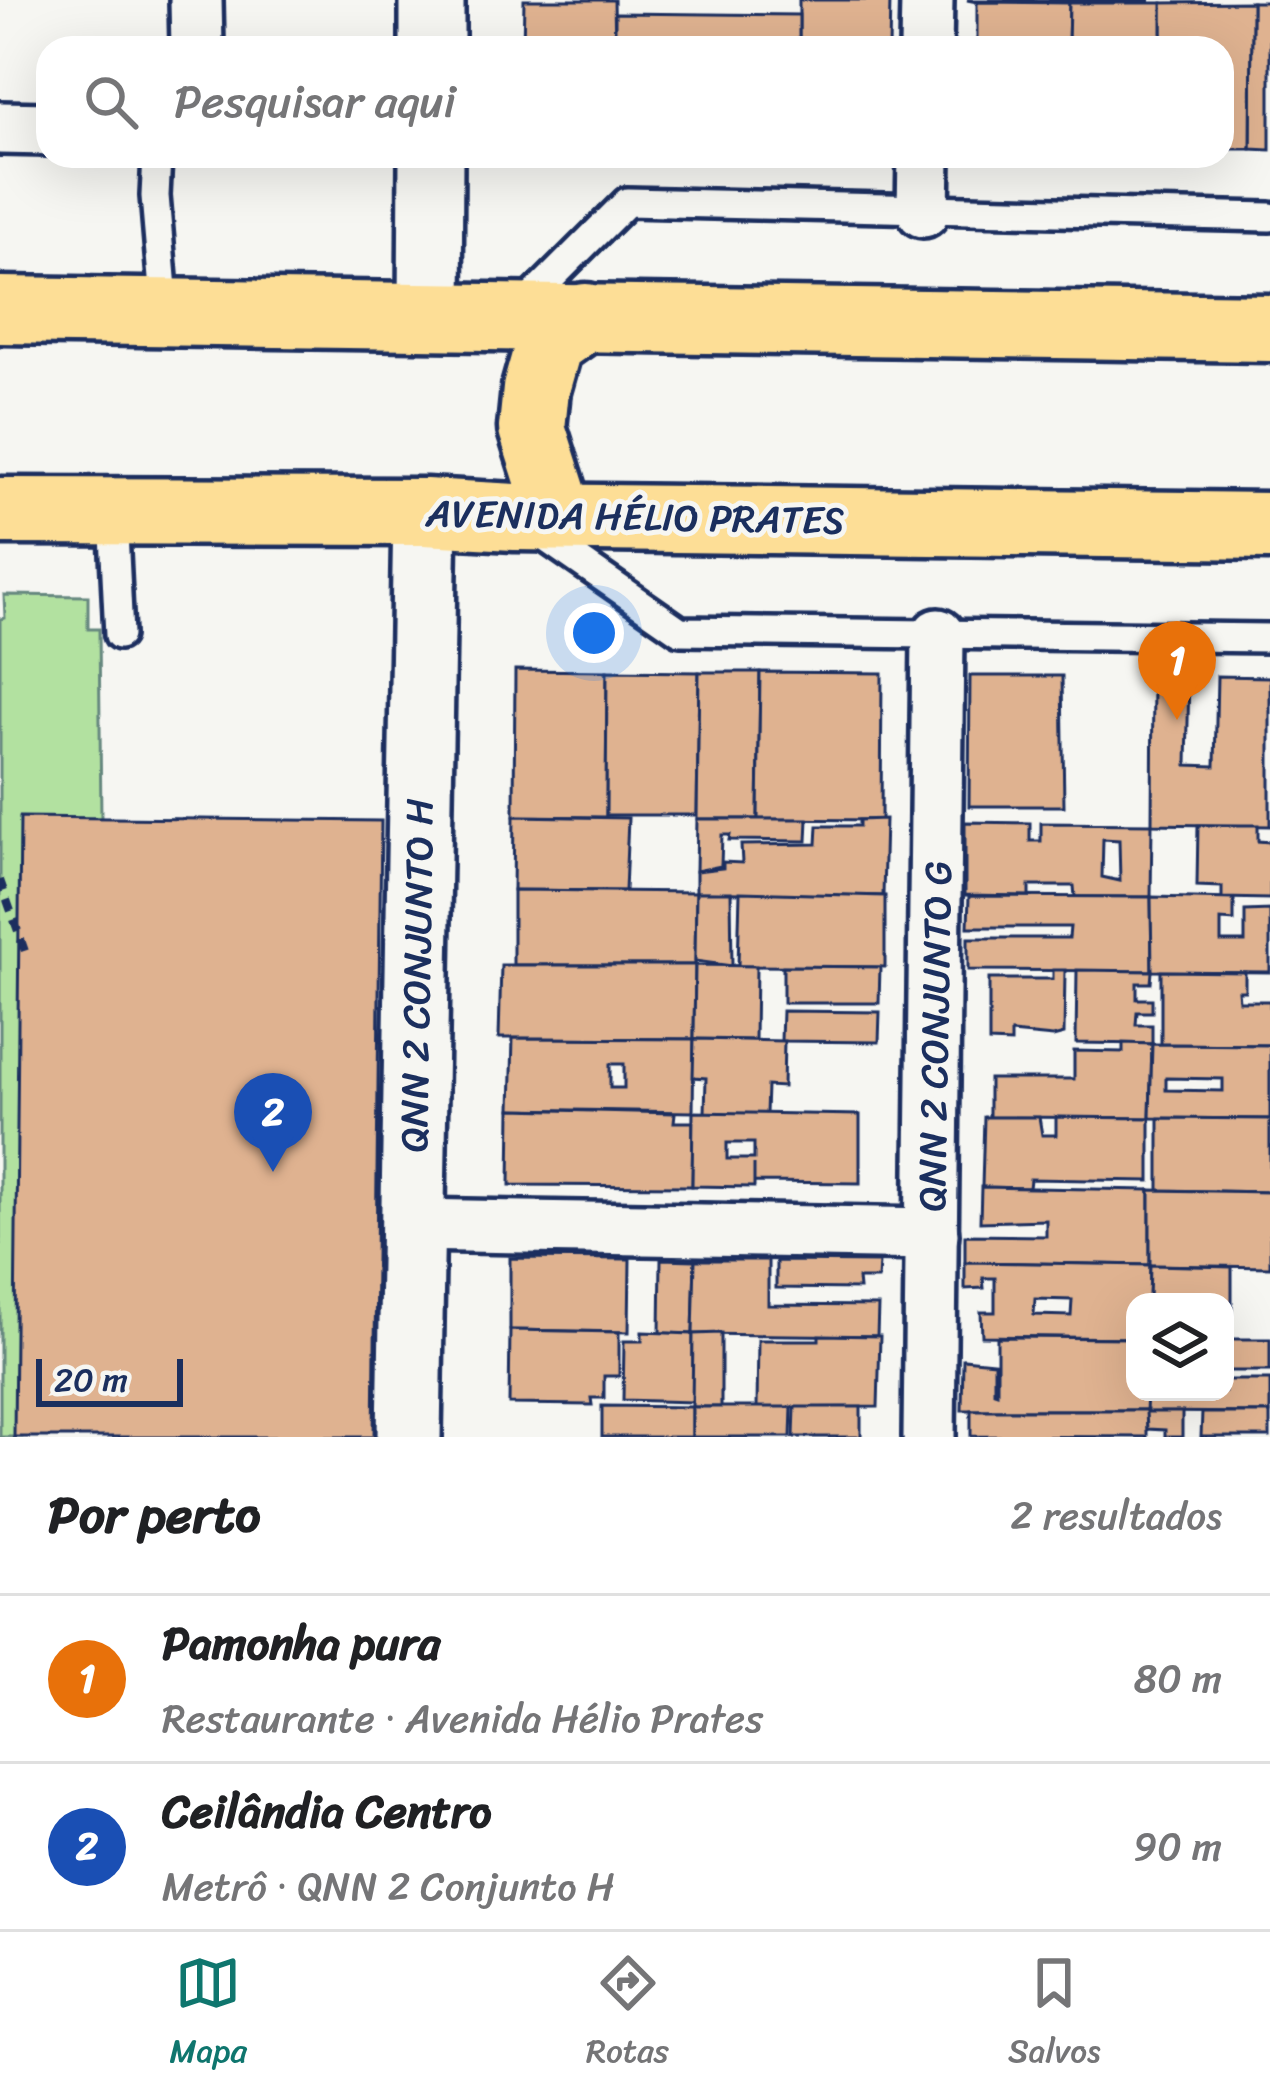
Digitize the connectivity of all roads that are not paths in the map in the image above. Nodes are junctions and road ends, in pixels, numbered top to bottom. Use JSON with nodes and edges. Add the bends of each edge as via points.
{"nodes":[{"id":1,"x":196,"y":0,"type":"edge"},
{"id":2,"x":432,"y":0,"type":"edge"},
{"id":3,"x":926,"y":0,"type":"edge"},
{"id":4,"x":196,"y":36,"type":"edge"},
{"id":5,"x":432,"y":36,"type":"edge"},
{"id":6,"x":926,"y":36,"type":"edge"},
{"id":7,"x":0,"y":128,"type":"edge"},
{"id":8,"x":36,"y":129,"type":"edge"},
{"id":9,"x":156,"y":168,"type":"edge"},
{"id":10,"x":431,"y":168,"type":"edge"},
{"id":11,"x":924,"y":168,"type":"edge"},
{"id":12,"x":923,"y":211,"type":"junction"},
{"id":13,"x":1270,"y":217,"type":"edge"},
{"id":14,"x":0,"y":310,"type":"edge"},
{"id":15,"x":165,"y":313,"type":"junction"},
{"id":16,"x":430,"y":315,"type":"junction"},
{"id":17,"x":513,"y":317,"type":"junction"},
{"id":18,"x":586,"y":317,"type":"junction"},
{"id":19,"x":1270,"y":328,"type":"edge"},
{"id":20,"x":0,"y":511,"type":"edge"},
{"id":21,"x":425,"y":512,"type":"junction"},
{"id":22,"x":113,"y":513,"type":"junction"},
{"id":23,"x":537,"y":516,"type":"junction"},
{"id":24,"x":1270,"y":526,"type":"edge"},
{"id":25,"x":118,"y":635,"type":"dead end"},
{"id":26,"x":938,"y":635,"type":"junction"},
{"id":27,"x":1270,"y":638,"type":"edge"},
{"id":28,"x":411,"y":1225,"type":"junction"},
{"id":29,"x":932,"y":1234,"type":"junction"},
{"id":30,"x":409,"y":1437,"type":"edge"},
{"id":31,"x":928,"y":1437,"type":"edge"}],
"edges":[{"from":1,"to":4,"type":"street"},
{"from":2,"to":5,"type":"street"},
{"from":3,"to":6,"type":"street"},
{"from":7,"to":8,"type":"street"},
{"from":9,"to":15,"type":"lane"},
{"from":10,"to":16,"type":"street"},
{"from":11,"to":12,"type":"street"},
{"from":12,"to":13,"type":"lane"},
{"from":12,"to":17,"type":"lane","via":[[627,202]]},
{"from":14,"to":15,"type":"main road"},
{"from":15,"to":16,"type":"main road"},
{"from":16,"to":17,"type":"main road"},
{"from":17,"to":18,"type":"main road"},
{"from":18,"to":19,"type":"main road"},
{"from":18,"to":23,"type":"main road","via":[[550,343],[536,389]]},
{"from":20,"to":22,"type":"main road","name":"AVENIDA HÉLIO PRATES"},
{"from":21,"to":22,"type":"main road","name":"AVENIDA HÉLIO PRATES"},
{"from":21,"to":23,"type":"main road","name":"AVENIDA HÉLIO PRATES"},
{"from":21,"to":28,"type":"street","name":"QNN 2 CONJUNTO H"},
{"from":22,"to":25,"type":"lane"},
{"from":23,"to":24,"type":"main road","name":"AVENIDA HÉLIO PRATES"},
{"from":23,"to":26,"type":"lane","via":[[680,631]]},
{"from":26,"to":27,"type":"lane"},
{"from":26,"to":29,"type":"street","name":"QNN 2 CONJUNTO G"},
{"from":28,"to":29,"type":"street"},
{"from":28,"to":30,"type":"street","name":"QNN 2 CONJUNTO H"},
{"from":29,"to":31,"type":"street","name":"QNN 2 CONJUNTO G"}]}
